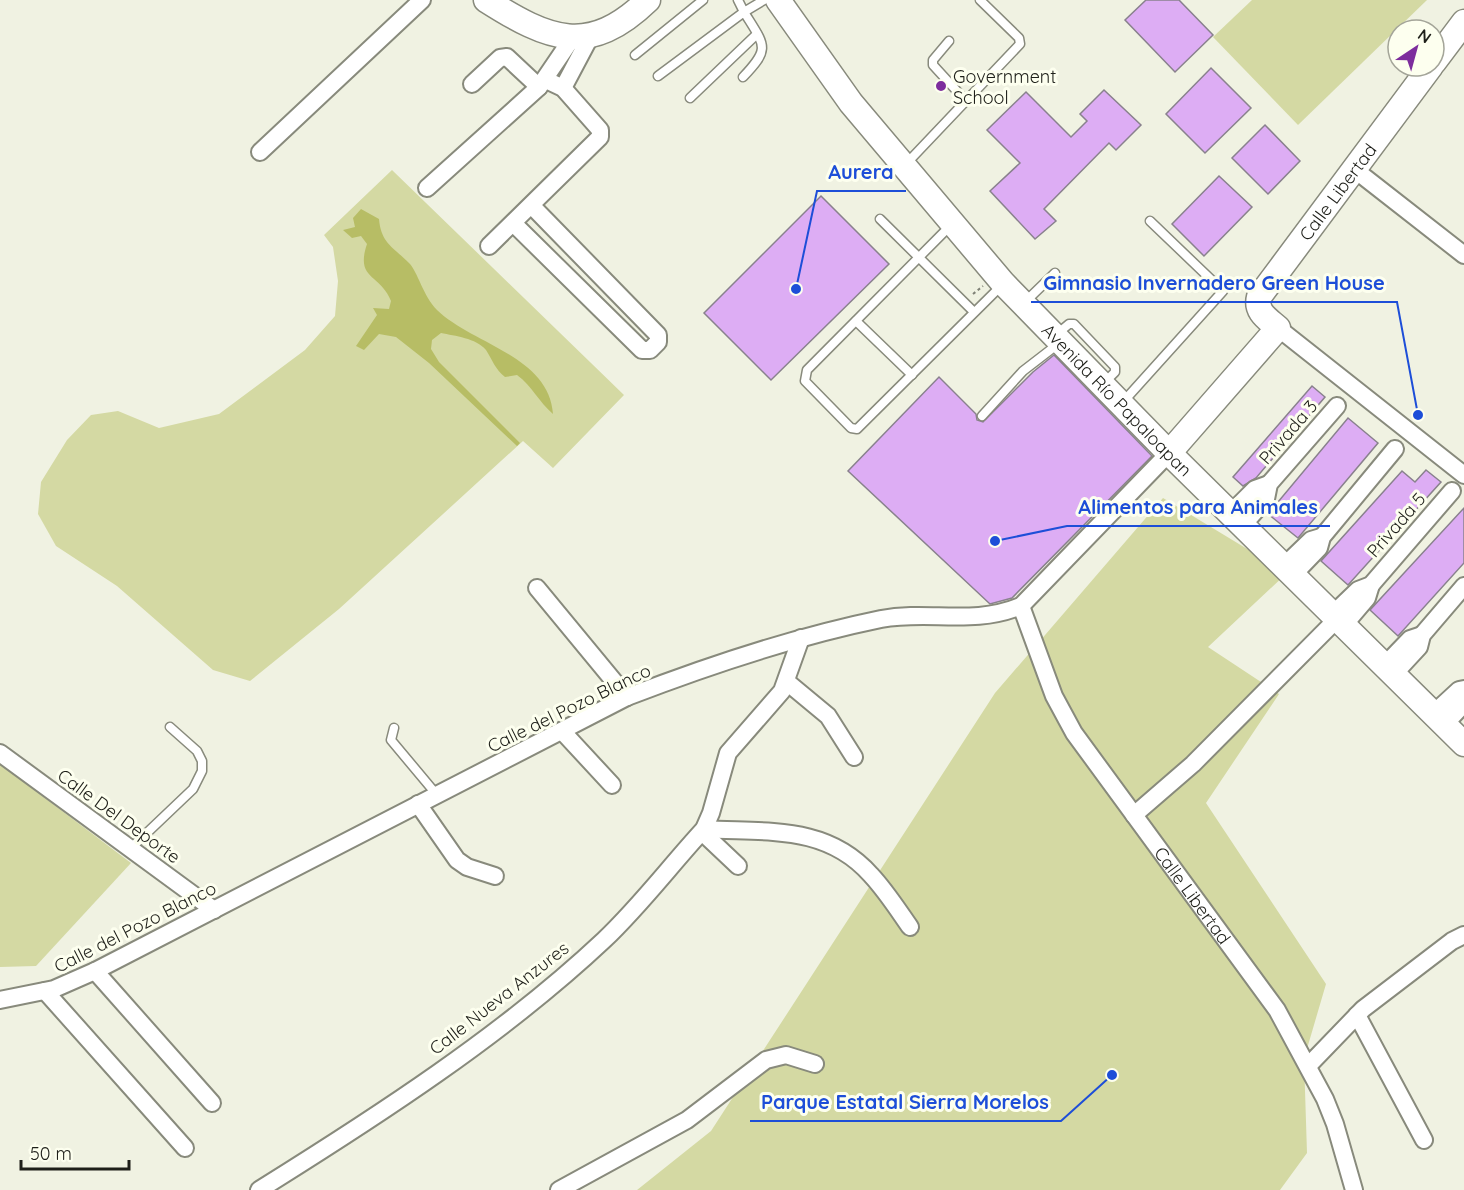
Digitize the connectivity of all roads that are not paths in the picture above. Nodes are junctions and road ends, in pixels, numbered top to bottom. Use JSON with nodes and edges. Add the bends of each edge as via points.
{"nodes":[{"id":1,"x":422,"y":0,"type":"edge"},
{"id":2,"x":486,"y":0,"type":"edge"},
{"id":3,"x":648,"y":0,"type":"edge"},
{"id":4,"x":703,"y":0,"type":"edge"},
{"id":5,"x":738,"y":0,"type":"edge"},
{"id":6,"x":764,"y":0,"type":"edge"},
{"id":7,"x":778,"y":0,"type":"edge"},
{"id":8,"x":980,"y":0,"type":"edge"},
{"id":9,"x":744,"y":12,"type":"junction"},
{"id":10,"x":1461,"y":32,"type":"edge"},
{"id":11,"x":758,"y":34,"type":"junction"},
{"id":12,"x":571,"y":36,"type":"junction"},
{"id":13,"x":949,"y":41,"type":"dead end"},
{"id":14,"x":1446,"y":49,"type":"edge"},
{"id":15,"x":636,"y":55,"type":"dead end"},
{"id":16,"x":658,"y":76,"type":"dead end"},
{"id":17,"x":546,"y":77,"type":"junction"},
{"id":18,"x":743,"y":78,"type":"dead end"},
{"id":19,"x":1422,"y":78,"type":"edge"},
{"id":20,"x":472,"y":84,"type":"dead end"},
{"id":21,"x":563,"y":88,"type":"junction"},
{"id":22,"x":690,"y":98,"type":"dead end"},
{"id":23,"x":966,"y":101,"type":"junction"},
{"id":24,"x":260,"y":152,"type":"dead end"},
{"id":25,"x":904,"y":166,"type":"junction"},
{"id":26,"x":1354,"y":170,"type":"junction"},
{"id":27,"x":427,"y":188,"type":"dead end"},
{"id":28,"x":532,"y":206,"type":"junction"},
{"id":29,"x":880,"y":219,"type":"dead end"},
{"id":30,"x":1150,"y":221,"type":"dead end"},
{"id":31,"x":513,"y":223,"type":"junction"},
{"id":32,"x":952,"y":224,"type":"junction"},
{"id":33,"x":489,"y":246,"type":"dead end"},
{"id":34,"x":1464,"y":255,"type":"edge"},
{"id":35,"x":919,"y":257,"type":"junction"},
{"id":36,"x":1055,"y":273,"type":"dead end"},
{"id":37,"x":1003,"y":283,"type":"junction"},
{"id":38,"x":1023,"y":304,"type":"junction"},
{"id":39,"x":974,"y":312,"type":"junction"},
{"id":40,"x":856,"y":321,"type":"junction"},
{"id":41,"x":1278,"y":328,"type":"junction"},
{"id":42,"x":1057,"y":339,"type":"junction"},
{"id":43,"x":912,"y":375,"type":"junction"},
{"id":44,"x":1121,"y":404,"type":"junction"},
{"id":45,"x":1336,"y":406,"type":"dead end"},
{"id":46,"x":982,"y":416,"type":"dead end"},
{"id":47,"x":1395,"y":449,"type":"dead end"},
{"id":48,"x":1169,"y":453,"type":"junction"},
{"id":49,"x":1460,"y":465,"type":"edge"},
{"id":50,"x":1452,"y":491,"type":"dead end"},
{"id":51,"x":1237,"y":519,"type":"junction"},
{"id":52,"x":1289,"y":571,"type":"junction"},
{"id":53,"x":1464,"y":586,"type":"edge"},
{"id":54,"x":537,"y":588,"type":"dead end"},
{"id":55,"x":1021,"y":606,"type":"junction"},
{"id":56,"x":1338,"y":619,"type":"junction"},
{"id":57,"x":801,"y":638,"type":"junction"},
{"id":58,"x":1390,"y":670,"type":"junction"},
{"id":59,"x":787,"y":682,"type":"junction"},
{"id":60,"x":1464,"y":689,"type":"edge"},
{"id":61,"x":627,"y":697,"type":"junction"},
{"id":62,"x":1464,"y":704,"type":"edge"},
{"id":63,"x":1440,"y":719,"type":"junction"},
{"id":64,"x":171,"y":727,"type":"dead end"},
{"id":65,"x":394,"y":728,"type":"dead end"},
{"id":66,"x":562,"y":730,"type":"junction"},
{"id":67,"x":1464,"y":744,"type":"edge"},
{"id":68,"x":0,"y":753,"type":"edge"},
{"id":69,"x":854,"y":757,"type":"dead end"},
{"id":70,"x":612,"y":785,"type":"dead end"},
{"id":71,"x":437,"y":795,"type":"junction"},
{"id":72,"x":418,"y":804,"type":"junction"},
{"id":73,"x":1134,"y":815,"type":"junction"},
{"id":74,"x":703,"y":830,"type":"junction"},
{"id":75,"x":131,"y":848,"type":"junction"},
{"id":76,"x":738,"y":866,"type":"dead end"},
{"id":77,"x":495,"y":876,"type":"dead end"},
{"id":78,"x":214,"y":910,"type":"junction"},
{"id":79,"x":910,"y":927,"type":"dead end"},
{"id":80,"x":1464,"y":935,"type":"edge"},
{"id":81,"x":95,"y":971,"type":"junction"},
{"id":82,"x":45,"y":992,"type":"junction"},
{"id":83,"x":0,"y":1000,"type":"edge"},
{"id":84,"x":1357,"y":1015,"type":"junction"},
{"id":85,"x":814,"y":1064,"type":"dead end"},
{"id":86,"x":1308,"y":1066,"type":"junction"},
{"id":87,"x":212,"y":1103,"type":"dead end"},
{"id":88,"x":1424,"y":1140,"type":"dead end"},
{"id":89,"x":185,"y":1148,"type":"dead end"},
{"id":90,"x":259,"y":1190,"type":"edge"},
{"id":91,"x":559,"y":1190,"type":"edge"},
{"id":92,"x":1354,"y":1190,"type":"edge"}],
"edges":[{"from":1,"to":24,"type":"street"},
{"from":2,"to":12,"type":"main road","via":[[523,22]]},
{"from":3,"to":12,"type":"main road","via":[[605,33]]},
{"from":4,"to":15,"type":"lane"},
{"from":5,"to":9,"type":"lane"},
{"from":6,"to":9,"type":"lane"},
{"from":7,"to":25,"type":"main road","name":"Avenida Río Papaloapan","via":[[823,66]]},
{"from":8,"to":23,"type":"lane","via":[[1020,42]]},
{"from":9,"to":11,"type":"lane"},
{"from":9,"to":16,"type":"lane"},
{"from":10,"to":14,"type":"main road"},
{"from":11,"to":18,"type":"lane","via":[[761,58]]},
{"from":11,"to":22,"type":"lane"},
{"from":12,"to":17,"type":"street"},
{"from":12,"to":21,"type":"street"},
{"from":13,"to":23,"type":"lane","via":[[933,65]]},
{"from":17,"to":20,"type":"street","via":[[507,57],[500,58]]},
{"from":17,"to":21,"type":"street"},
{"from":17,"to":27,"type":"street"},
{"from":19,"to":26,"type":"main road","name":"Calle Libertad"},
{"from":21,"to":28,"type":"street","via":[[600,130],[600,137]]},
{"from":23,"to":25,"type":"lane"},
{"from":25,"to":32,"type":"main road","name":"Avenida Río Papaloapan"},
{"from":26,"to":34,"type":"street"},
{"from":26,"to":41,"type":"main road","name":"Calle Libertad","via":[[1259,297],[1261,314]]},
{"from":28,"to":31,"type":"street"},
{"from":28,"to":31,"type":"street","via":[[658,335],[658,342],[650,350],[642,350]]},
{"from":29,"to":35,"type":"lane"},
{"from":30,"to":44,"type":"lane","via":[[1223,291]]},
{"from":31,"to":33,"type":"street"},
{"from":32,"to":35,"type":"lane"},
{"from":32,"to":37,"type":"main road","name":"Avenida Río Papaloapan"},
{"from":35,"to":39,"type":"lane"},
{"from":35,"to":40,"type":"lane"},
{"from":36,"to":38,"type":"lane"},
{"from":37,"to":38,"type":"main road","name":"Avenida Río Papaloapan"},
{"from":37,"to":39,"type":"lane"},
{"from":38,"to":42,"type":"main road","name":"Avenida Río Papaloapan"},
{"from":39,"to":43,"type":"lane"},
{"from":40,"to":43,"type":"lane"},
{"from":40,"to":43,"type":"lane","via":[[805,374],[805,381],[826,404],[857,429]]},
{"from":41,"to":48,"type":"main road"},
{"from":41,"to":49,"type":"street"},
{"from":42,"to":44,"type":"main road","name":"Avenida Río Papaloapan"},
{"from":42,"to":46,"type":"lane"},
{"from":44,"to":48,"type":"main road","name":"Avenida Río Papaloapan"},
{"from":45,"to":51,"type":"street","name":"Privada 3","via":[[1269,484],[1255,489]]},
{"from":47,"to":52,"type":"street","via":[[1322,537],[1311,540]]},
{"from":48,"to":51,"type":"main road","name":"Avenida Río Papaloapan"},
{"from":48,"to":55,"type":"street"},
{"from":50,"to":56,"type":"street","name":"Privada 5","via":[[1371,585],[1358,590]]},
{"from":51,"to":52,"type":"main road","name":"Avenida Río Papaloapan"},
{"from":52,"to":56,"type":"main road","name":"Avenida Río Papaloapan"},
{"from":53,"to":58,"type":"street","via":[[1422,635],[1410,639]]},
{"from":54,"to":61,"type":"street"},
{"from":55,"to":57,"type":"street","name":"Calle del Pozo Blanco","via":[[982,617],[882,619]]},
{"from":55,"to":73,"type":"street","name":"Calle Libertad","via":[[1054,696],[1074,733]]},
{"from":56,"to":58,"type":"main road","name":"Avenida Río Papaloapan"},
{"from":56,"to":73,"type":"street","name":"Privada 5","via":[[1193,764]]},
{"from":57,"to":59,"type":"street","name":"Calle Nueva Anzures"},
{"from":57,"to":61,"type":"street","name":"Calle del Pozo Blanco","via":[[697,670]]},
{"from":58,"to":63,"type":"main road","name":"Avenida Río Papaloapan"},
{"from":59,"to":69,"type":"street","via":[[828,716]]},
{"from":59,"to":74,"type":"street","name":"Calle Nueva Anzures","via":[[728,753]]},
{"from":60,"to":63,"type":"street","via":[[1459,690]]},
{"from":61,"to":66,"type":"street","name":"Calle del Pozo Blanco"},
{"from":62,"to":63,"type":"street"},
{"from":63,"to":67,"type":"main road","name":"Avenida Río Papaloapan"},
{"from":64,"to":75,"type":"lane","via":[[197,751],[202,761],[198,783]]},
{"from":65,"to":71,"type":"lane","via":[[391,740]]},
{"from":66,"to":70,"type":"street"},
{"from":66,"to":71,"type":"street","name":"Calle del Pozo Blanco"},
{"from":68,"to":75,"type":"street","name":"Calle Del Deporte"},
{"from":71,"to":72,"type":"street","name":"Calle del Pozo Blanco"},
{"from":72,"to":77,"type":"street","via":[[457,860]]},
{"from":72,"to":78,"type":"street","name":"Calle del Pozo Blanco"},
{"from":73,"to":86,"type":"street","name":"Calle Libertad","via":[[1268,997]]},
{"from":74,"to":76,"type":"street"},
{"from":74,"to":79,"type":"street","via":[[803,835],[830,843],[872,875]]},
{"from":74,"to":90,"type":"street","name":"Calle Nueva Anzures","via":[[623,921],[544,993],[404,1094]]},
{"from":75,"to":78,"type":"street","name":"Calle Del Deporte"},
{"from":78,"to":81,"type":"street","name":"Calle del Pozo Blanco"},
{"from":80,"to":84,"type":"street","via":[[1386,989]]},
{"from":81,"to":82,"type":"street","name":"Calle del Pozo Blanco"},
{"from":81,"to":87,"type":"street"},
{"from":82,"to":83,"type":"street","name":"Calle del Pozo Blanco"},
{"from":82,"to":89,"type":"street"},
{"from":84,"to":86,"type":"street"},
{"from":84,"to":88,"type":"street"},
{"from":85,"to":91,"type":"street","via":[[786,1055],[766,1060],[678,1125]]},
{"from":86,"to":92,"type":"street","name":"Calle Libertad","via":[[1335,1124]]}]}
